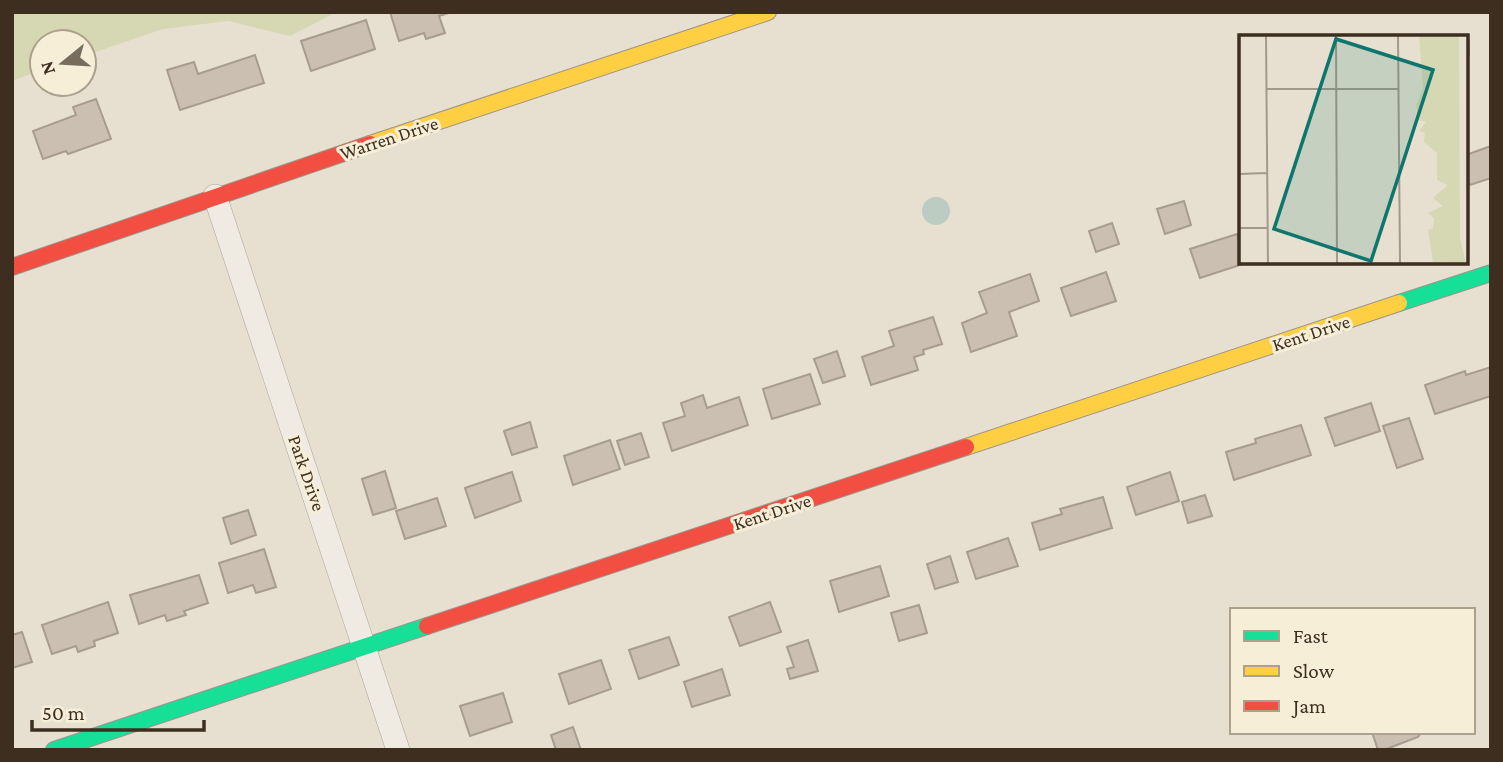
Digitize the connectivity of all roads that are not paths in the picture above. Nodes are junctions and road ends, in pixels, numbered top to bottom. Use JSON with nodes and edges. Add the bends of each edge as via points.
{"nodes":[{"id":1,"x":768,"y":12,"type":"edge"},
{"id":2,"x":215,"y":196,"type":"junction"},
{"id":3,"x":12,"y":267,"type":"edge"},
{"id":4,"x":1491,"y":273,"type":"edge"},
{"id":5,"x":366,"y":647,"type":"junction"},
{"id":6,"x":54,"y":750,"type":"edge"},
{"id":7,"x":398,"y":750,"type":"edge"}],
"edges":[{"from":1,"to":2,"type":"street","name":"Warren Drive"},
{"from":2,"to":3,"type":"street","name":"Warren Drive"},
{"from":2,"to":5,"type":"street","name":"Park Drive"},
{"from":4,"to":5,"type":"street","name":"Kent Drive"},
{"from":5,"to":6,"type":"street","name":"Kent Drive"},
{"from":5,"to":7,"type":"street","name":"Park Drive"}]}
